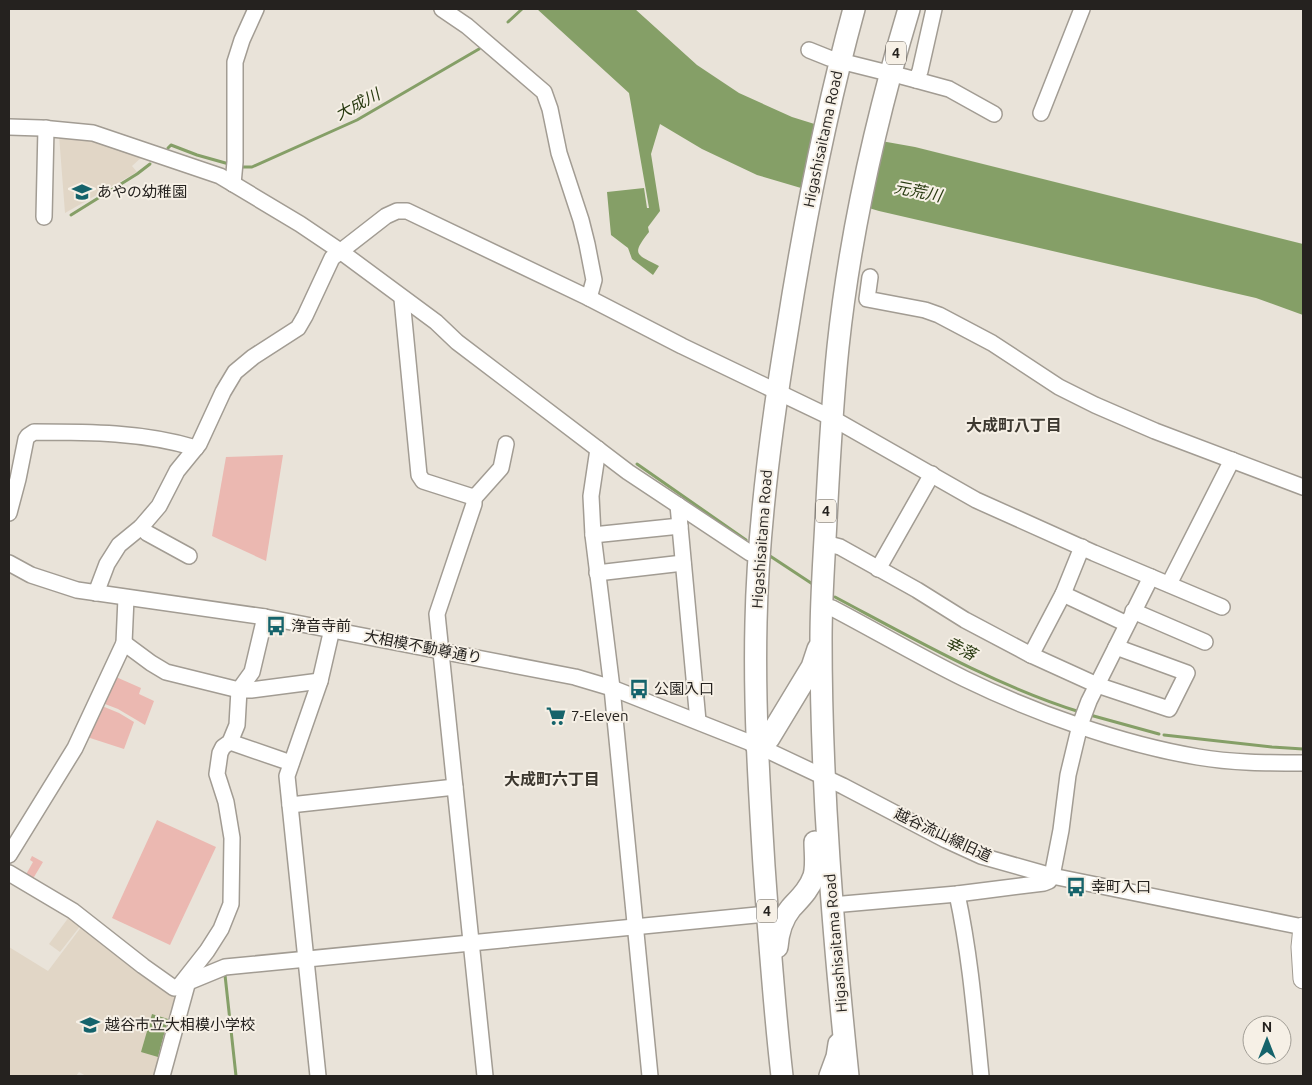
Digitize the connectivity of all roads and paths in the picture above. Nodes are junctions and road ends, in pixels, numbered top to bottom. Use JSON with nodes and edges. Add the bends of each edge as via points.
{"nodes":[{"id":1,"x":256,"y":9,"type":"edge"},
{"id":2,"x":442,"y":9,"type":"edge"},
{"id":3,"x":854,"y":9,"type":"edge"},
{"id":4,"x":909,"y":9,"type":"edge"},
{"id":5,"x":934,"y":9,"type":"edge"},
{"id":6,"x":1082,"y":9,"type":"edge"},
{"id":7,"x":809,"y":50,"type":"dead end"},
{"id":8,"x":829,"y":58,"type":"dead end"},
{"id":9,"x":844,"y":62,"type":"dead end"},
{"id":10,"x":884,"y":72,"type":"dead end"},
{"id":11,"x":994,"y":114,"type":"dead end"},
{"id":12,"x":1041,"y":114,"type":"dead end"},
{"id":13,"x":9,"y":127,"type":"edge"},
{"id":14,"x":46,"y":128,"type":"junction"},
{"id":15,"x":233,"y":184,"type":"junction"},
{"id":16,"x":44,"y":217,"type":"dead end"},
{"id":17,"x":340,"y":252,"type":"junction"},
{"id":18,"x":870,"y":277,"type":"dead end"},
{"id":19,"x":589,"y":298,"type":"junction"},
{"id":20,"x":402,"y":299,"type":"junction"},
{"id":21,"x":777,"y":391,"type":"junction"},
{"id":22,"x":832,"y":418,"type":"junction"},
{"id":23,"x":506,"y":444,"type":"dead end"},
{"id":24,"x":196,"y":448,"type":"junction"},
{"id":25,"x":598,"y":449,"type":"junction"},
{"id":26,"x":1232,"y":460,"type":"junction"},
{"id":27,"x":932,"y":474,"type":"junction"},
{"id":28,"x":1303,"y":487,"type":"edge"},
{"id":29,"x":474,"y":496,"type":"junction"},
{"id":30,"x":678,"y":505,"type":"junction"},
{"id":31,"x":9,"y":513,"type":"edge"},
{"id":32,"x":680,"y":526,"type":"junction"},
{"id":33,"x":141,"y":527,"type":"junction"},
{"id":34,"x":593,"y":535,"type":"junction"},
{"id":35,"x":825,"y":543,"type":"junction"},
{"id":36,"x":1082,"y":547,"type":"junction"},
{"id":37,"x":759,"y":554,"type":"junction"},
{"id":38,"x":189,"y":556,"type":"dead end"},
{"id":39,"x":9,"y":563,"type":"edge"},
{"id":40,"x":683,"y":563,"type":"junction"},
{"id":41,"x":878,"y":569,"type":"junction"},
{"id":42,"x":598,"y":573,"type":"junction"},
{"id":43,"x":1151,"y":576,"type":"junction"},
{"id":44,"x":1169,"y":584,"type":"junction"},
{"id":45,"x":96,"y":593,"type":"junction"},
{"id":46,"x":1063,"y":594,"type":"junction"},
{"id":47,"x":126,"y":598,"type":"junction"},
{"id":48,"x":822,"y":605,"type":"junction"},
{"id":49,"x":1222,"y":607,"type":"dead end"},
{"id":50,"x":264,"y":617,"type":"junction"},
{"id":51,"x":1130,"y":618,"type":"junction"},
{"id":52,"x":332,"y":630,"type":"junction"},
{"id":53,"x":821,"y":639,"type":"junction"},
{"id":54,"x":1204,"y":642,"type":"dead end"},
{"id":55,"x":124,"y":643,"type":"junction"},
{"id":56,"x":1116,"y":647,"type":"junction"},
{"id":57,"x":442,"y":651,"type":"junction"},
{"id":58,"x":1031,"y":655,"type":"junction"},
{"id":59,"x":320,"y":681,"type":"junction"},
{"id":60,"x":1097,"y":685,"type":"junction"},
{"id":61,"x":612,"y":688,"type":"junction"},
{"id":62,"x":239,"y":690,"type":"junction"},
{"id":63,"x":698,"y":721,"type":"junction"},
{"id":64,"x":1080,"y":725,"type":"junction"},
{"id":65,"x":230,"y":742,"type":"junction"},
{"id":66,"x":756,"y":745,"type":"junction"},
{"id":67,"x":291,"y":763,"type":"junction"},
{"id":68,"x":1303,"y":763,"type":"edge"},
{"id":69,"x":824,"y":777,"type":"junction"},
{"id":70,"x":455,"y":787,"type":"junction"},
{"id":71,"x":290,"y":805,"type":"junction"},
{"id":72,"x":9,"y":855,"type":"edge"},
{"id":73,"x":9,"y":873,"type":"edge"},
{"id":74,"x":1052,"y":876,"type":"junction"},
{"id":75,"x":957,"y":894,"type":"junction"},
{"id":76,"x":832,"y":906,"type":"junction"},
{"id":77,"x":767,"y":914,"type":"junction"},
{"id":78,"x":634,"y":926,"type":"junction"},
{"id":79,"x":1303,"y":927,"type":"edge"},
{"id":80,"x":471,"y":943,"type":"junction"},
{"id":81,"x":306,"y":960,"type":"junction"},
{"id":82,"x":1303,"y":979,"type":"edge"},
{"id":83,"x":183,"y":984,"type":"junction"},
{"id":84,"x":774,"y":988,"type":"junction"},
{"id":85,"x":841,"y":1012,"type":"junction"},
{"id":86,"x":162,"y":1076,"type":"edge"},
{"id":87,"x":318,"y":1076,"type":"edge"},
{"id":88,"x":485,"y":1076,"type":"edge"},
{"id":89,"x":650,"y":1076,"type":"edge"},
{"id":90,"x":782,"y":1076,"type":"edge"},
{"id":91,"x":830,"y":1076,"type":"edge"},
{"id":92,"x":848,"y":1076,"type":"edge"},
{"id":93,"x":981,"y":1076,"type":"edge"}],
"edges":[{"from":1,"to":15,"type":"street","via":[[235,62]]},
{"from":2,"to":19,"type":"street","via":[[544,92],[559,153],[581,220],[594,280]]},
{"from":3,"to":21,"type":"highway","name":"Higashisaitama Road","number":"4","via":[[802,236]]},
{"from":4,"to":22,"type":"highway","name":"Higashisaitama Road","number":"4","via":[[864,187],[838,346]]},
{"from":5,"to":11,"type":"street","via":[[920,71],[908,78],[949,89]]},
{"from":6,"to":12,"type":"street"},
{"from":7,"to":8,"type":"street"},
{"from":9,"to":10,"type":"street"},
{"from":13,"to":14,"type":"street"},
{"from":14,"to":15,"type":"street","via":[[93,133],[220,176]]},
{"from":14,"to":16,"type":"street"},
{"from":15,"to":17,"type":"street"},
{"from":17,"to":19,"type":"street","via":[[386,216],[408,211]]},
{"from":17,"to":20,"type":"street"},
{"from":17,"to":24,"type":"street","via":[[332,258],[298,328],[253,357],[231,377]]},
{"from":18,"to":26,"type":"street","via":[[867,300],[939,315],[1087,401]]},
{"from":19,"to":21,"type":"street"},
{"from":20,"to":25,"type":"street"},
{"from":20,"to":29,"type":"street","via":[[419,475],[424,481]]},
{"from":21,"to":22,"type":"street"},
{"from":21,"to":37,"type":"highway","name":"Higashisaitama Road","number":"4"},
{"from":22,"to":27,"type":"street"},
{"from":22,"to":35,"type":"highway","name":"Higashisaitama Road","number":"4"},
{"from":23,"to":29,"type":"street","via":[[501,468]]},
{"from":24,"to":31,"type":"street","via":[[168,440],[122,434],[34,432],[26,439]]},
{"from":24,"to":33,"type":"street","via":[[177,471],[159,506]]},
{"from":25,"to":30,"type":"street"},
{"from":25,"to":34,"type":"street","via":[[591,496]]},
{"from":26,"to":28,"type":"street"},
{"from":26,"to":44,"type":"street"},
{"from":27,"to":36,"type":"street","via":[[976,500]]},
{"from":27,"to":41,"type":"street"},
{"from":29,"to":57,"type":"street","via":[[437,614]]},
{"from":30,"to":32,"type":"street"},
{"from":30,"to":37,"type":"street","via":[[750,553]]},
{"from":32,"to":34,"type":"street"},
{"from":32,"to":40,"type":"street"},
{"from":33,"to":38,"type":"street"},
{"from":33,"to":45,"type":"street","via":[[119,545],[107,564]]},
{"from":34,"to":42,"type":"street"},
{"from":35,"to":41,"type":"street","via":[[840,546]]},
{"from":35,"to":48,"type":"highway","name":"Higashisaitama Road","number":"4"},
{"from":36,"to":43,"type":"street"},
{"from":36,"to":46,"type":"street"},
{"from":37,"to":66,"type":"highway","name":"Higashisaitama Road","number":"4"},
{"from":39,"to":45,"type":"street","name":"大相模不動尊通り","via":[[56,584]]},
{"from":40,"to":42,"type":"street"},
{"from":40,"to":63,"type":"street"},
{"from":41,"to":58,"type":"street"},
{"from":42,"to":61,"type":"street"},
{"from":43,"to":44,"type":"street"},
{"from":43,"to":51,"type":"street"},
{"from":44,"to":49,"type":"street"},
{"from":45,"to":47,"type":"street","name":"大相模不動尊通り"},
{"from":46,"to":51,"type":"street"},
{"from":46,"to":58,"type":"street"},
{"from":47,"to":50,"type":"street","name":"大相模不動尊通り"},
{"from":47,"to":55,"type":"street"},
{"from":48,"to":53,"type":"highway","name":"Higashisaitama Road","number":"4"},
{"from":48,"to":64,"type":"street","via":[[964,679]]},
{"from":50,"to":52,"type":"street","name":"大相模不動尊通り"},
{"from":50,"to":62,"type":"street","via":[[252,672]]},
{"from":51,"to":54,"type":"street"},
{"from":51,"to":56,"type":"street"},
{"from":52,"to":57,"type":"street","name":"大相模不動尊通り"},
{"from":52,"to":59,"type":"street"},
{"from":53,"to":66,"type":"highway","via":[[812,667],[770,738]]},
{"from":53,"to":69,"type":"highway","name":"Higashisaitama Road","number":"4"},
{"from":55,"to":62,"type":"street","via":[[166,672]]},
{"from":55,"to":72,"type":"street","via":[[75,748]]},
{"from":56,"to":60,"type":"street"},
{"from":56,"to":60,"type":"street","via":[[1187,673],[1169,710]]},
{"from":57,"to":61,"type":"street","name":"大相模不動尊通り","via":[[575,677]]},
{"from":57,"to":70,"type":"street"},
{"from":58,"to":60,"type":"street"},
{"from":59,"to":62,"type":"street"},
{"from":59,"to":67,"type":"street"},
{"from":60,"to":64,"type":"street"},
{"from":61,"to":63,"type":"street","name":"大相模不動尊通り"},
{"from":61,"to":78,"type":"street"},
{"from":62,"to":65,"type":"street","via":[[237,725]]},
{"from":63,"to":66,"type":"street","name":"大相模不動尊通り"},
{"from":64,"to":68,"type":"street","via":[[1127,741],[1199,758]]},
{"from":64,"to":74,"type":"street","via":[[1068,775]]},
{"from":65,"to":67,"type":"street"},
{"from":65,"to":83,"type":"street","via":[[220,753],[217,774],[232,838],[231,904],[207,951]]},
{"from":66,"to":69,"type":"street","name":"大相模不動尊通り"},
{"from":66,"to":77,"type":"highway","name":"Higashisaitama Road","number":"4"},
{"from":67,"to":71,"type":"street","via":[[287,776]]},
{"from":69,"to":74,"type":"street","name":"越谷流山線旧道","via":[[981,856]]},
{"from":69,"to":76,"type":"highway","name":"Higashisaitama Road","number":"4"},
{"from":69,"to":84,"type":"highway","number":"4","via":[[813,798],[814,877],[782,923]]},
{"from":70,"to":71,"type":"street"},
{"from":70,"to":80,"type":"street"},
{"from":71,"to":81,"type":"street"},
{"from":73,"to":83,"type":"street","via":[[73,910],[174,988]]},
{"from":74,"to":75,"type":"street","via":[[1044,883]]},
{"from":74,"to":79,"type":"street","name":"越谷流山線旧道"},
{"from":75,"to":76,"type":"street"},
{"from":75,"to":93,"type":"street","via":[[964,925]]},
{"from":76,"to":85,"type":"highway","name":"Higashisaitama Road","number":"4"},
{"from":77,"to":78,"type":"street"},
{"from":77,"to":84,"type":"highway","name":"Higashisaitama Road","number":"4"},
{"from":78,"to":80,"type":"street"},
{"from":78,"to":89,"type":"street"},
{"from":79,"to":82,"type":"main road"},
{"from":80,"to":81,"type":"street"},
{"from":80,"to":88,"type":"street"},
{"from":81,"to":83,"type":"street","via":[[226,968]]},
{"from":81,"to":87,"type":"street"},
{"from":83,"to":86,"type":"street"},
{"from":84,"to":90,"type":"highway","name":"Higashisaitama Road","number":"4"},
{"from":85,"to":91,"type":"highway","number":"4","via":[[838,1057]]},
{"from":85,"to":92,"type":"highway","name":"Higashisaitama Road","number":"4"}]}
